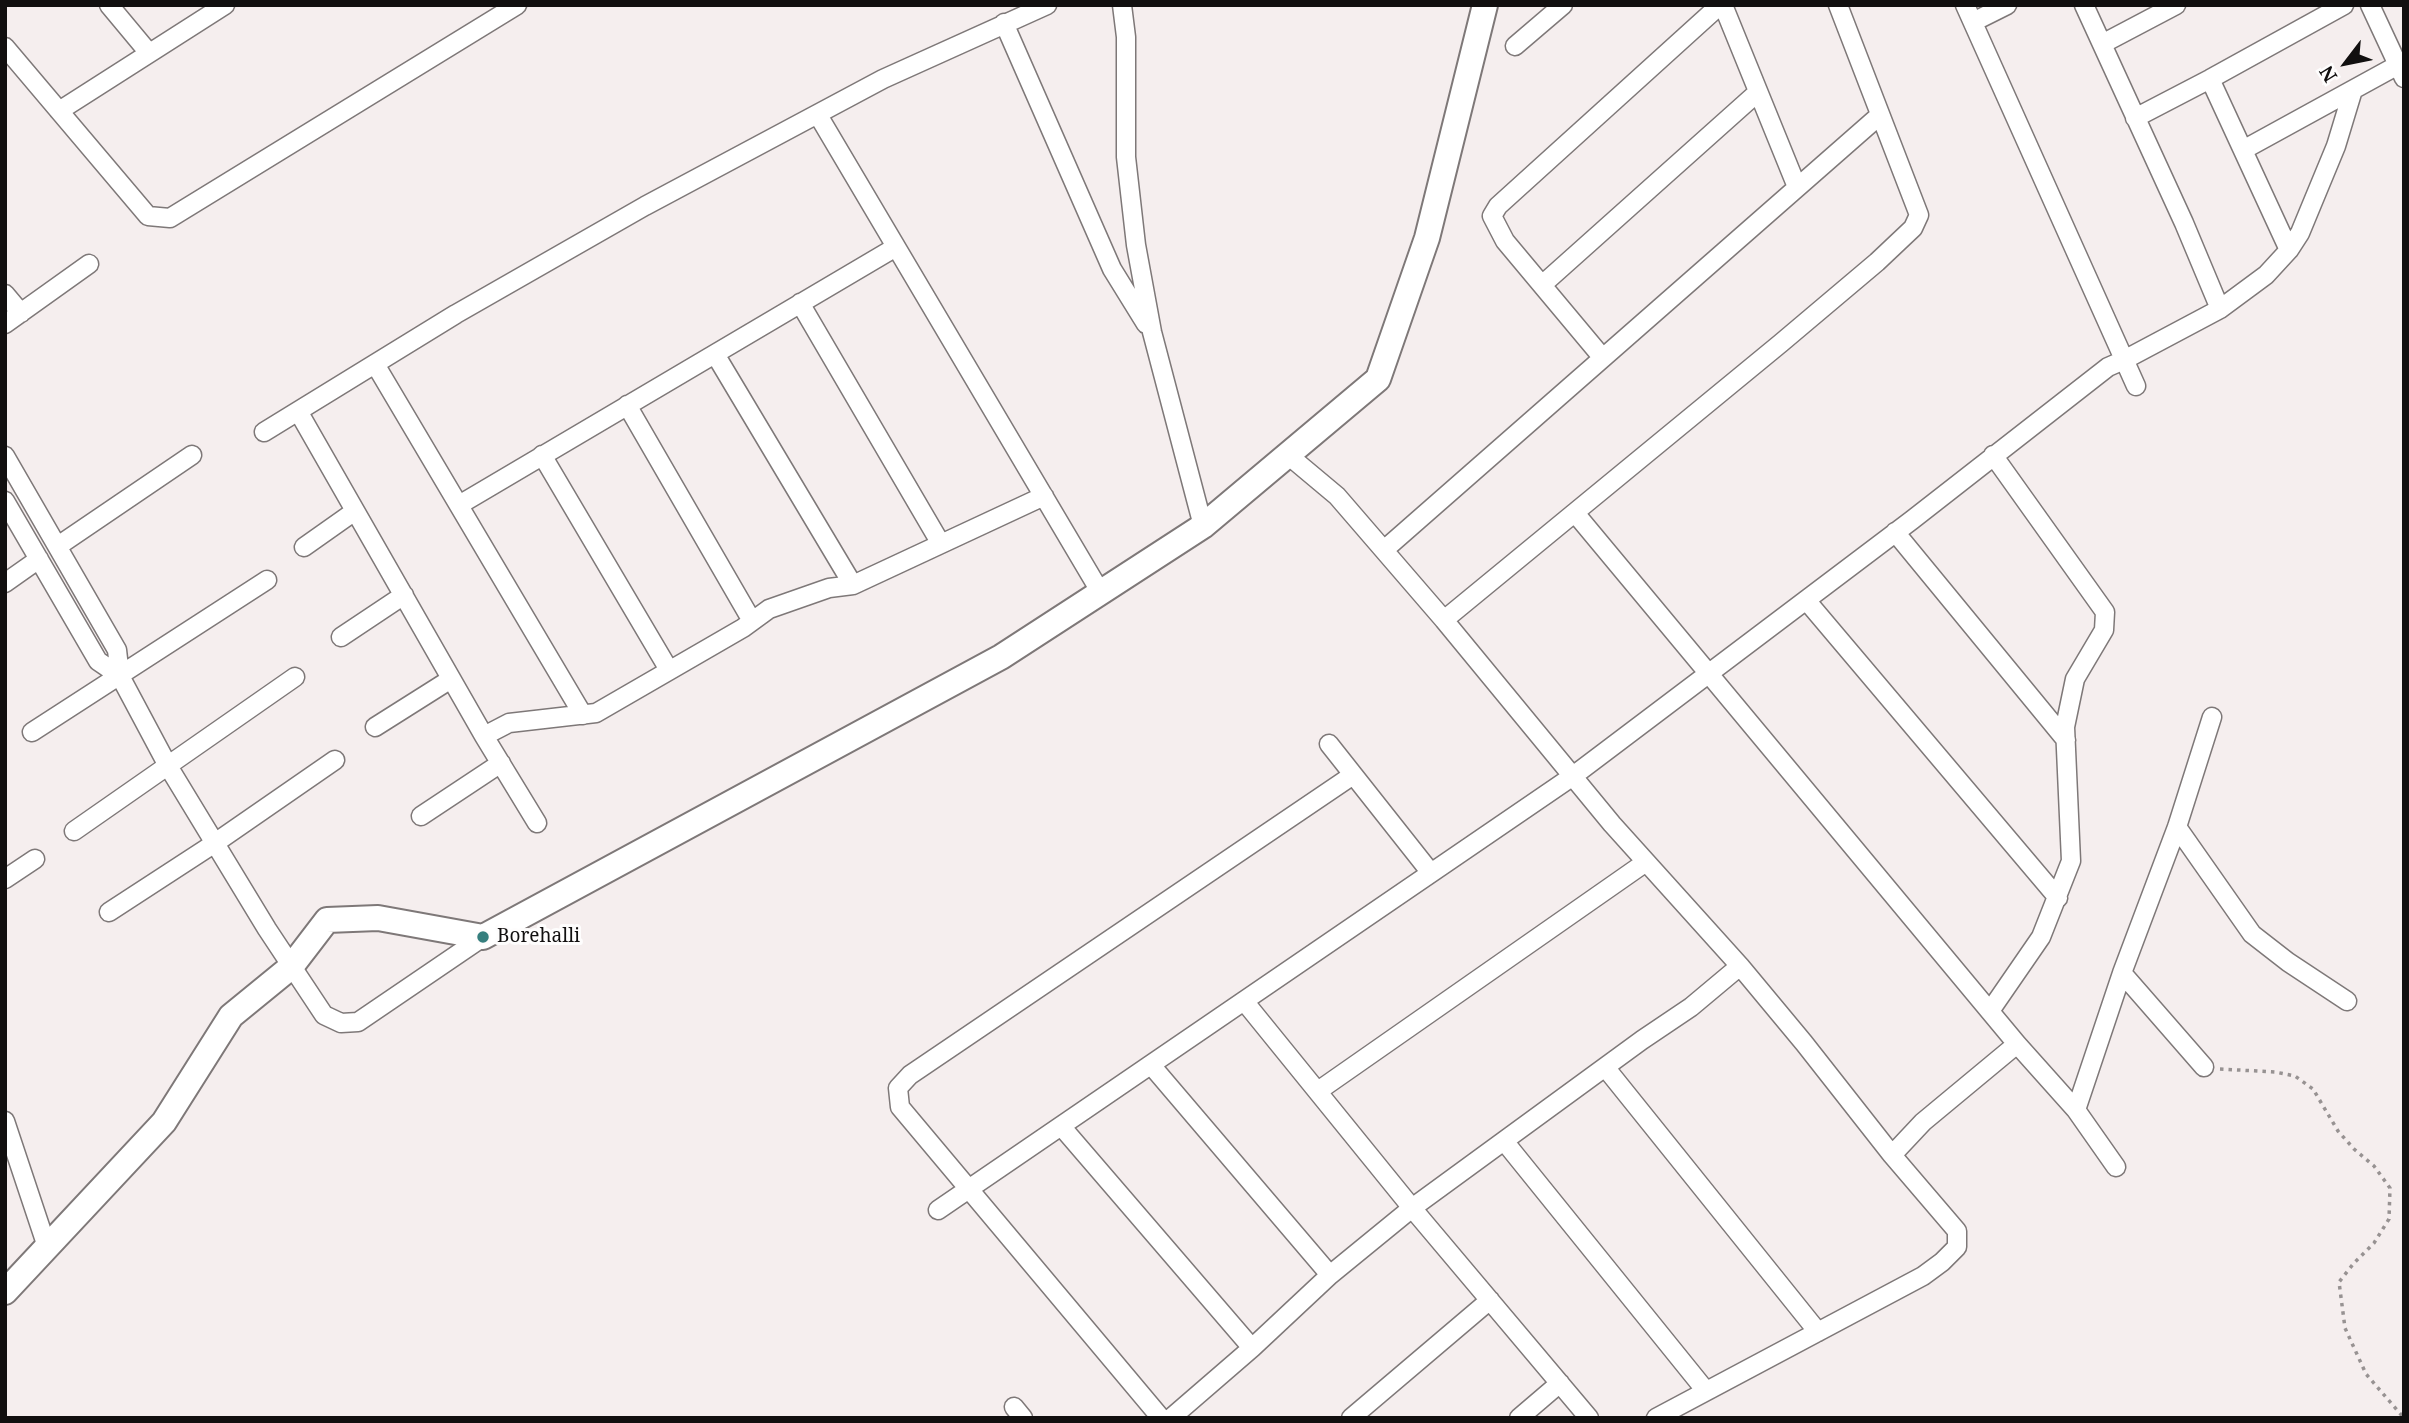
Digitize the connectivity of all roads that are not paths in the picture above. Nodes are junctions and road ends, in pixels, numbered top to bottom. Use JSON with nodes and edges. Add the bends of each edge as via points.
{"nodes":[{"id":1,"x":109,"y":5,"type":"edge"},
{"id":2,"x":225,"y":5,"type":"edge"},
{"id":3,"x":517,"y":5,"type":"edge"},
{"id":4,"x":1047,"y":5,"type":"edge"},
{"id":5,"x":1122,"y":5,"type":"edge"},
{"id":6,"x":1485,"y":5,"type":"edge"},
{"id":7,"x":1563,"y":5,"type":"edge"},
{"id":8,"x":1722,"y":5,"type":"edge"},
{"id":9,"x":1838,"y":5,"type":"edge"},
{"id":10,"x":1965,"y":5,"type":"edge"},
{"id":11,"x":2007,"y":5,"type":"edge"},
{"id":12,"x":2084,"y":5,"type":"edge"},
{"id":13,"x":2176,"y":5,"type":"edge"},
{"id":14,"x":2344,"y":5,"type":"edge"},
{"id":15,"x":2370,"y":5,"type":"edge"},
{"id":16,"x":1973,"y":22,"type":"junction"},
{"id":17,"x":1004,"y":23,"type":"junction"},
{"id":18,"x":2102,"y":44,"type":"junction"},
{"id":19,"x":1515,"y":46,"type":"dead end"},
{"id":20,"x":5,"y":47,"type":"edge"},
{"id":21,"x":149,"y":53,"type":"junction"},
{"id":22,"x":2401,"y":71,"type":"edge"},
{"id":23,"x":2210,"y":79,"type":"junction"},
{"id":24,"x":2353,"y":90,"type":"junction"},
{"id":25,"x":1758,"y":92,"type":"junction"},
{"id":26,"x":59,"y":111,"type":"junction"},
{"id":27,"x":818,"y":115,"type":"junction"},
{"id":28,"x":1880,"y":115,"type":"junction"},
{"id":29,"x":2135,"y":118,"type":"junction"},
{"id":30,"x":2243,"y":150,"type":"junction"},
{"id":31,"x":1797,"y":187,"type":"junction"},
{"id":32,"x":896,"y":247,"type":"junction"},
{"id":33,"x":2289,"y":250,"type":"junction"},
{"id":34,"x":89,"y":264,"type":"dead end"},
{"id":35,"x":1542,"y":285,"type":"junction"},
{"id":36,"x":5,"y":294,"type":"edge"},
{"id":37,"x":800,"y":303,"type":"junction"},
{"id":38,"x":2220,"y":309,"type":"junction"},
{"id":39,"x":21,"y":313,"type":"junction"},
{"id":40,"x":5,"y":324,"type":"edge"},
{"id":41,"x":1152,"y":332,"type":"junction"},
{"id":42,"x":715,"y":354,"type":"junction"},
{"id":43,"x":1602,"y":357,"type":"junction"},
{"id":44,"x":2124,"y":360,"type":"junction"},
{"id":45,"x":375,"y":364,"type":"junction"},
{"id":46,"x":2136,"y":386,"type":"dead end"},
{"id":47,"x":627,"y":405,"type":"junction"},
{"id":48,"x":298,"y":411,"type":"junction"},
{"id":49,"x":264,"y":432,"type":"dead end"},
{"id":50,"x":192,"y":455,"type":"dead end"},
{"id":51,"x":542,"y":455,"type":"junction"},
{"id":52,"x":1288,"y":455,"type":"junction"},
{"id":53,"x":1993,"y":455,"type":"junction"},
{"id":54,"x":5,"y":456,"type":"edge"},
{"id":55,"x":1044,"y":496,"type":"junction"},
{"id":56,"x":5,"y":500,"type":"edge"},
{"id":57,"x":459,"y":505,"type":"junction"},
{"id":58,"x":355,"y":511,"type":"junction"},
{"id":59,"x":1575,"y":513,"type":"junction"},
{"id":60,"x":1203,"y":526,"type":"junction"},
{"id":61,"x":1895,"y":532,"type":"junction"},
{"id":62,"x":941,"y":544,"type":"junction"},
{"id":63,"x":58,"y":546,"type":"junction"},
{"id":64,"x":304,"y":547,"type":"dead end"},
{"id":65,"x":1384,"y":550,"type":"junction"},
{"id":66,"x":39,"y":559,"type":"junction"},
{"id":67,"x":267,"y":580,"type":"dead end"},
{"id":68,"x":5,"y":583,"type":"edge"},
{"id":69,"x":853,"y":585,"type":"junction"},
{"id":70,"x":1101,"y":593,"type":"junction"},
{"id":71,"x":404,"y":595,"type":"junction"},
{"id":72,"x":1806,"y":600,"type":"junction"},
{"id":73,"x":1444,"y":620,"type":"junction"},
{"id":74,"x":752,"y":621,"type":"junction"},
{"id":75,"x":341,"y":637,"type":"dead end"},
{"id":76,"x":668,"y":670,"type":"junction"},
{"id":77,"x":1708,"y":673,"type":"junction"},
{"id":78,"x":120,"y":676,"type":"junction"},
{"id":79,"x":295,"y":677,"type":"dead end"},
{"id":80,"x":451,"y":679,"type":"junction"},
{"id":81,"x":583,"y":715,"type":"junction"},
{"id":82,"x":2212,"y":717,"type":"dead end"},
{"id":83,"x":375,"y":727,"type":"dead end"},
{"id":84,"x":32,"y":732,"type":"dead end"},
{"id":85,"x":484,"y":736,"type":"junction"},
{"id":86,"x":2066,"y":740,"type":"junction"},
{"id":87,"x":1329,"y":744,"type":"dead end"},
{"id":88,"x":335,"y":760,"type":"dead end"},
{"id":89,"x":500,"y":763,"type":"junction"},
{"id":90,"x":168,"y":766,"type":"junction"},
{"id":91,"x":1353,"y":775,"type":"junction"},
{"id":92,"x":1573,"y":776,"type":"junction"},
{"id":93,"x":421,"y":816,"type":"dead end"},
{"id":94,"x":537,"y":823,"type":"dead end"},
{"id":95,"x":2177,"y":827,"type":"junction"},
{"id":96,"x":74,"y":831,"type":"dead end"},
{"id":97,"x":215,"y":843,"type":"junction"},
{"id":98,"x":35,"y":859,"type":"dead end"},
{"id":99,"x":1646,"y":862,"type":"junction"},
{"id":100,"x":1432,"y":873,"type":"junction"},
{"id":101,"x":5,"y":879,"type":"edge"},
{"id":102,"x":2058,"y":898,"type":"junction"},
{"id":103,"x":108,"y":912,"type":"dead end"},
{"id":104,"x":483,"y":937,"type":"junction"},
{"id":105,"x":1740,"y":966,"type":"junction"},
{"id":106,"x":291,"y":967,"type":"junction"},
{"id":107,"x":2122,"y":973,"type":"junction"},
{"id":108,"x":1244,"y":1001,"type":"junction"},
{"id":109,"x":2347,"y":1001,"type":"dead end"},
{"id":110,"x":1990,"y":1011,"type":"junction"},
{"id":111,"x":2017,"y":1044,"type":"junction"},
{"id":112,"x":1151,"y":1065,"type":"junction"},
{"id":113,"x":1605,"y":1067,"type":"junction"},
{"id":114,"x":2204,"y":1067,"type":"road end"},
{"id":115,"x":1318,"y":1091,"type":"junction"},
{"id":116,"x":2076,"y":1110,"type":"junction"},
{"id":117,"x":5,"y":1121,"type":"edge"},
{"id":118,"x":1061,"y":1126,"type":"junction"},
{"id":119,"x":1504,"y":1140,"type":"junction"},
{"id":120,"x":1892,"y":1155,"type":"junction"},
{"id":121,"x":2116,"y":1167,"type":"dead end"},
{"id":122,"x":969,"y":1189,"type":"junction"},
{"id":123,"x":1412,"y":1208,"type":"junction"},
{"id":124,"x":938,"y":1210,"type":"dead end"},
{"id":125,"x":47,"y":1247,"type":"junction"},
{"id":126,"x":1330,"y":1275,"type":"junction"},
{"id":127,"x":5,"y":1292,"type":"edge"},
{"id":128,"x":1490,"y":1300,"type":"junction"},
{"id":129,"x":1818,"y":1332,"type":"junction"},
{"id":130,"x":1252,"y":1348,"type":"junction"},
{"id":131,"x":1560,"y":1383,"type":"junction"},
{"id":132,"x":1706,"y":1391,"type":"junction"},
{"id":133,"x":1161,"y":1418,"type":"edge"},
{"id":134,"x":1171,"y":1418,"type":"edge"},
{"id":135,"x":1351,"y":1418,"type":"edge"},
{"id":136,"x":1519,"y":1418,"type":"edge"},
{"id":137,"x":1589,"y":1418,"type":"edge"},
{"id":138,"x":1656,"y":1418,"type":"edge"}],
"edges":[{"from":1,"to":21,"type":"street"},
{"from":2,"to":21,"type":"street"},
{"from":3,"to":26,"type":"street","via":[[170,218],[148,216]]},
{"from":4,"to":17,"type":"street"},
{"from":5,"to":41,"type":"street","via":[[1126,157]]},
{"from":6,"to":52,"type":"main road","via":[[1427,239],[1378,379]]},
{"from":7,"to":19,"type":"street"},
{"from":8,"to":25,"type":"street"},
{"from":8,"to":35,"type":"street","via":[[1498,206],[1492,216],[1497,229]]},
{"from":9,"to":28,"type":"street"},
{"from":10,"to":16,"type":"street"},
{"from":11,"to":16,"type":"street"},
{"from":12,"to":18,"type":"street"},
{"from":13,"to":18,"type":"street"},
{"from":14,"to":23,"type":"street"},
{"from":15,"to":22,"type":"street"},
{"from":16,"to":44,"type":"street"},
{"from":17,"to":27,"type":"street"},
{"from":17,"to":41,"type":"street","via":[[1112,269]]},
{"from":18,"to":29,"type":"street"},
{"from":20,"to":26,"type":"street"},
{"from":21,"to":26,"type":"street"},
{"from":22,"to":24,"type":"street"},
{"from":23,"to":29,"type":"street"},
{"from":23,"to":30,"type":"street"},
{"from":24,"to":30,"type":"street"},
{"from":24,"to":33,"type":"street","via":[[2336,146]]},
{"from":25,"to":31,"type":"street"},
{"from":25,"to":35,"type":"street"},
{"from":27,"to":32,"type":"street"},
{"from":27,"to":45,"type":"street","via":[[645,206]]},
{"from":28,"to":31,"type":"street"},
{"from":28,"to":59,"type":"street","via":[[1919,215],[1913,228]]},
{"from":29,"to":38,"type":"street"},
{"from":30,"to":33,"type":"street"},
{"from":31,"to":43,"type":"street"},
{"from":32,"to":37,"type":"street"},
{"from":32,"to":55,"type":"street"},
{"from":33,"to":38,"type":"street","via":[[2266,275]]},
{"from":34,"to":39,"type":"street"},
{"from":35,"to":43,"type":"street"},
{"from":36,"to":39,"type":"street"},
{"from":37,"to":42,"type":"street"},
{"from":37,"to":62,"type":"street"},
{"from":38,"to":44,"type":"street"},
{"from":39,"to":40,"type":"street"},
{"from":41,"to":60,"type":"street"},
{"from":42,"to":47,"type":"street"},
{"from":42,"to":69,"type":"street"},
{"from":43,"to":65,"type":"street"},
{"from":44,"to":46,"type":"street"},
{"from":44,"to":53,"type":"street","via":[[2108,367]]},
{"from":45,"to":48,"type":"street"},
{"from":45,"to":57,"type":"street"},
{"from":47,"to":51,"type":"street"},
{"from":47,"to":74,"type":"street"},
{"from":48,"to":49,"type":"street"},
{"from":48,"to":58,"type":"street"},
{"from":50,"to":63,"type":"street"},
{"from":51,"to":57,"type":"street"},
{"from":51,"to":76,"type":"street"},
{"from":52,"to":60,"type":"main road"},
{"from":52,"to":65,"type":"street","via":[[1337,496]]},
{"from":53,"to":61,"type":"street"},
{"from":53,"to":86,"type":"street","via":[[2105,612],[2104,630],[2075,679]]},
{"from":54,"to":63,"type":"street"},
{"from":55,"to":62,"type":"street"},
{"from":55,"to":70,"type":"street"},
{"from":56,"to":66,"type":"street"},
{"from":57,"to":81,"type":"street"},
{"from":58,"to":64,"type":"street"},
{"from":58,"to":71,"type":"street"},
{"from":59,"to":73,"type":"street"},
{"from":59,"to":77,"type":"street"},
{"from":60,"to":70,"type":"main road"},
{"from":61,"to":72,"type":"street"},
{"from":61,"to":86,"type":"street"},
{"from":62,"to":69,"type":"street"},
{"from":63,"to":78,"type":"street","via":[[117,650]]},
{"from":65,"to":73,"type":"street"},
{"from":66,"to":68,"type":"street"},
{"from":66,"to":78,"type":"street","via":[[98,661]]},
{"from":67,"to":78,"type":"street"},
{"from":69,"to":74,"type":"street","via":[[801,596]]},
{"from":70,"to":104,"type":"main road","via":[[1002,657]]},
{"from":71,"to":75,"type":"street"},
{"from":71,"to":80,"type":"street"},
{"from":72,"to":77,"type":"street"},
{"from":72,"to":102,"type":"street"},
{"from":73,"to":92,"type":"street"},
{"from":74,"to":76,"type":"street"},
{"from":76,"to":81,"type":"street","via":[[596,713]]},
{"from":77,"to":92,"type":"street"},
{"from":77,"to":110,"type":"street"},
{"from":78,"to":84,"type":"street"},
{"from":78,"to":90,"type":"street"},
{"from":79,"to":90,"type":"street"},
{"from":80,"to":83,"type":"street"},
{"from":80,"to":85,"type":"street"},
{"from":81,"to":85,"type":"street","via":[[509,723]]},
{"from":82,"to":95,"type":"street"},
{"from":85,"to":89,"type":"street"},
{"from":86,"to":102,"type":"street","via":[[2071,861]]},
{"from":87,"to":91,"type":"street"},
{"from":88,"to":97,"type":"street"},
{"from":89,"to":93,"type":"street"},
{"from":89,"to":94,"type":"street"},
{"from":90,"to":96,"type":"street"},
{"from":90,"to":97,"type":"street"},
{"from":91,"to":100,"type":"street"},
{"from":91,"to":122,"type":"street","via":[[910,1075],[898,1088],[900,1107]]},
{"from":92,"to":99,"type":"street"},
{"from":92,"to":100,"type":"street"},
{"from":95,"to":107,"type":"street"},
{"from":95,"to":109,"type":"street","via":[[2252,934]]},
{"from":97,"to":103,"type":"street"},
{"from":97,"to":106,"type":"street"},
{"from":98,"to":101,"type":"street"},
{"from":99,"to":105,"type":"street"},
{"from":99,"to":115,"type":"street"},
{"from":100,"to":108,"type":"street"},
{"from":102,"to":110,"type":"street","via":[[2041,937]]},
{"from":104,"to":106,"type":"main road","via":[[378,918],[327,920]]},
{"from":104,"to":106,"type":"street","via":[[349,1024],[324,1015]]},
{"from":105,"to":113,"type":"street"},
{"from":105,"to":120,"type":"street"},
{"from":106,"to":125,"type":"main road","via":[[231,1016],[164,1122]]},
{"from":107,"to":114,"type":"street"},
{"from":107,"to":116,"type":"street"},
{"from":108,"to":112,"type":"street"},
{"from":108,"to":115,"type":"street"},
{"from":110,"to":111,"type":"street"},
{"from":111,"to":116,"type":"street"},
{"from":111,"to":120,"type":"street","via":[[1923,1122]]},
{"from":112,"to":118,"type":"street"},
{"from":112,"to":126,"type":"street"},
{"from":113,"to":119,"type":"street"},
{"from":113,"to":129,"type":"street"},
{"from":115,"to":123,"type":"street"},
{"from":116,"to":121,"type":"street"},
{"from":117,"to":125,"type":"street"},
{"from":118,"to":122,"type":"street"},
{"from":118,"to":130,"type":"street"},
{"from":119,"to":123,"type":"street"},
{"from":119,"to":132,"type":"street"},
{"from":120,"to":129,"type":"street","via":[[1957,1231],[1956,1247],[1923,1276]]},
{"from":122,"to":124,"type":"street"},
{"from":122,"to":133,"type":"street"},
{"from":123,"to":126,"type":"street"},
{"from":123,"to":128,"type":"street"},
{"from":125,"to":127,"type":"main road"},
{"from":126,"to":130,"type":"street"},
{"from":128,"to":131,"type":"street"},
{"from":128,"to":135,"type":"street"},
{"from":129,"to":132,"type":"street"},
{"from":130,"to":134,"type":"street"},
{"from":131,"to":136,"type":"street"},
{"from":131,"to":137,"type":"street"},
{"from":132,"to":138,"type":"street"}]}
